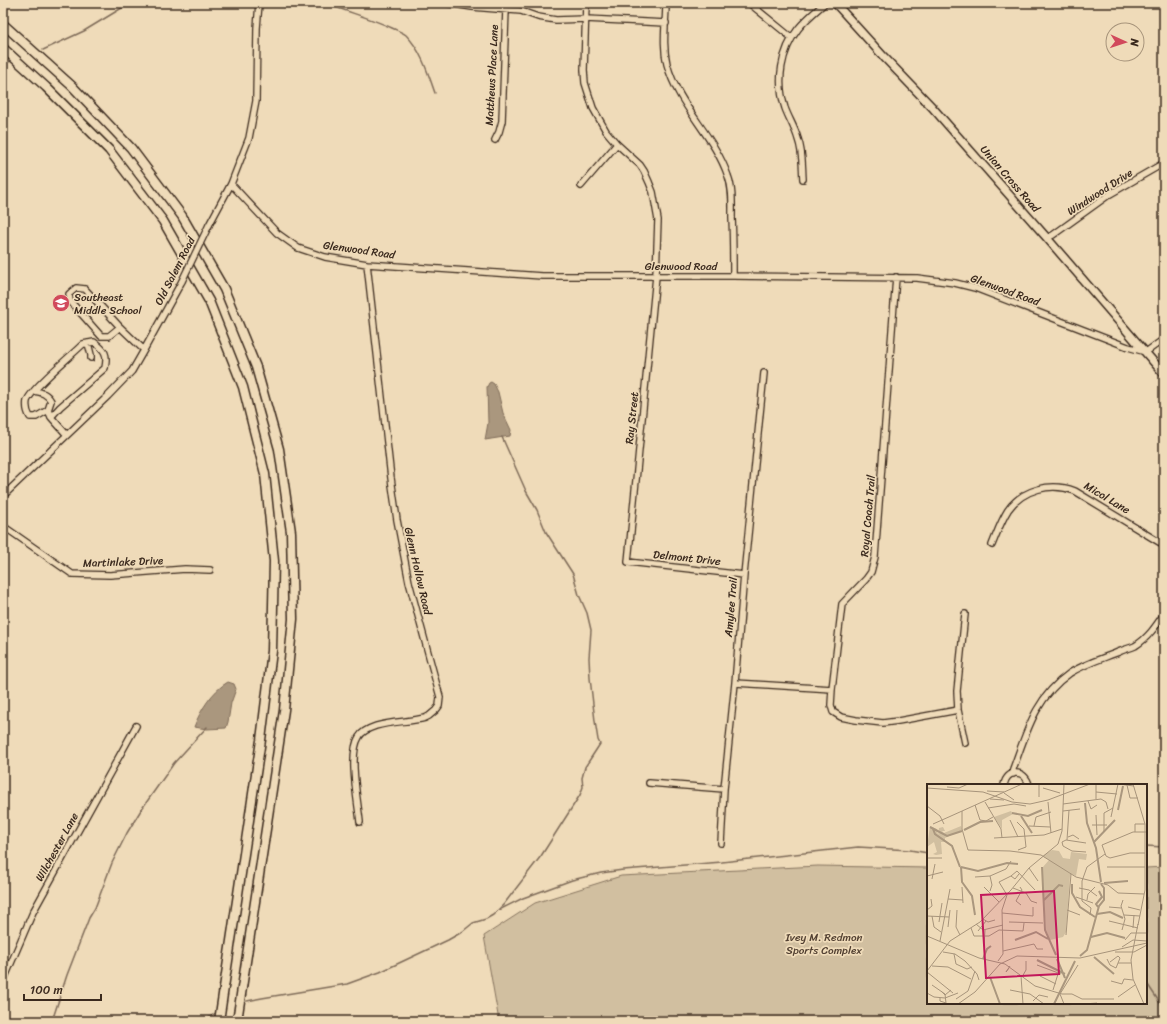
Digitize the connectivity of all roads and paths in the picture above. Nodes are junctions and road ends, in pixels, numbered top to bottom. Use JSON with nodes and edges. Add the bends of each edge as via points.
{"nodes":[{"id":1,"x":259,"y":3,"type":"edge"},
{"id":2,"x":447,"y":3,"type":"edge"},
{"id":3,"x":586,"y":3,"type":"edge"},
{"id":4,"x":666,"y":3,"type":"edge"},
{"id":5,"x":749,"y":3,"type":"edge"},
{"id":6,"x":825,"y":3,"type":"edge"},
{"id":7,"x":835,"y":3,"type":"edge"},
{"id":8,"x":506,"y":10,"type":"junction"},
{"id":9,"x":586,"y":20,"type":"junction"},
{"id":10,"x":666,"y":23,"type":"junction"},
{"id":11,"x":3,"y":24,"type":"edge"},
{"id":12,"x":792,"y":38,"type":"junction"},
{"id":13,"x":3,"y":48,"type":"edge"},
{"id":14,"x":495,"y":140,"type":"dead end"},
{"id":15,"x":618,"y":144,"type":"junction"},
{"id":16,"x":1164,"y":164,"type":"edge"},
{"id":17,"x":803,"y":179,"type":"dead end"},
{"id":18,"x":231,"y":184,"type":"junction"},
{"id":19,"x":581,"y":186,"type":"dead end"},
{"id":20,"x":1047,"y":238,"type":"junction"},
{"id":21,"x":367,"y":264,"type":"junction"},
{"id":22,"x":656,"y":276,"type":"junction"},
{"id":23,"x":733,"y":276,"type":"junction"},
{"id":24,"x":896,"y":277,"type":"junction"},
{"id":25,"x":120,"y":327,"type":"junction"},
{"id":26,"x":1164,"y":339,"type":"edge"},
{"id":27,"x":88,"y":343,"type":"junction"},
{"id":28,"x":144,"y":350,"type":"junction"},
{"id":29,"x":1146,"y":352,"type":"junction"},
{"id":30,"x":90,"y":358,"type":"dead end"},
{"id":31,"x":764,"y":373,"type":"dead end"},
{"id":32,"x":1164,"y":374,"type":"edge"},
{"id":33,"x":34,"y":391,"type":"junction"},
{"id":34,"x":48,"y":410,"type":"junction"},
{"id":35,"x":51,"y":417,"type":"junction"},
{"id":36,"x":67,"y":435,"type":"junction"},
{"id":37,"x":3,"y":496,"type":"edge"},
{"id":38,"x":3,"y":526,"type":"edge"},
{"id":39,"x":1164,"y":544,"type":"edge"},
{"id":40,"x":992,"y":545,"type":"dead end"},
{"id":41,"x":628,"y":562,"type":"joint"},
{"id":42,"x":210,"y":570,"type":"dead end"},
{"id":43,"x":744,"y":575,"type":"junction"},
{"id":44,"x":965,"y":614,"type":"dead end"},
{"id":45,"x":1164,"y":614,"type":"edge"},
{"id":46,"x":735,"y":683,"type":"junction"},
{"id":47,"x":832,"y":689,"type":"junction"},
{"id":48,"x":958,"y":710,"type":"junction"},
{"id":49,"x":136,"y":726,"type":"dead end"},
{"id":50,"x":965,"y":743,"type":"dead end"},
{"id":51,"x":1013,"y":774,"type":"junction"},
{"id":52,"x":649,"y":783,"type":"dead end"},
{"id":53,"x":1004,"y":784,"type":"edge"},
{"id":54,"x":1029,"y":784,"type":"edge"},
{"id":55,"x":724,"y":788,"type":"junction"},
{"id":56,"x":360,"y":822,"type":"dead end"},
{"id":57,"x":721,"y":843,"type":"dead end"},
{"id":58,"x":3,"y":982,"type":"edge"},
{"id":59,"x":219,"y":1021,"type":"edge"},
{"id":60,"x":237,"y":1021,"type":"edge"}],
"edges":[{"from":1,"to":18,"type":"street","name":"Old Salem Road","via":[[256,101],[249,138]]},
{"from":2,"to":8,"type":"street"},
{"from":3,"to":9,"type":"street","name":"Ray Street"},
{"from":4,"to":10,"type":"street"},
{"from":5,"to":12,"type":"street"},
{"from":6,"to":12,"type":"street","via":[[804,22]]},
{"from":7,"to":20,"type":"main road","name":"Union Cross Road","via":[[932,107]]},
{"from":8,"to":9,"type":"street","via":[[556,20]]},
{"from":8,"to":14,"type":"street","name":"Matthews Place Lane","via":[[502,121]]},
{"from":9,"to":10,"type":"street"},
{"from":9,"to":15,"type":"street","name":"Ray Street","via":[[585,83],[600,121]]},
{"from":10,"to":23,"type":"street","via":[[666,62],[674,85],[718,152],[731,185]]},
{"from":11,"to":60,"type":"highway","via":[[72,86],[131,148],[182,216],[224,289],[256,367],[279,449],[291,532],[293,619],[284,710]]},
{"from":12,"to":17,"type":"street","via":[[783,61],[781,87],[784,106],[800,145]]},
{"from":13,"to":59,"type":"highway","via":[[109,150],[163,221],[209,301],[243,387],[265,474],[274,561],[272,651]]},
{"from":15,"to":19,"type":"street"},
{"from":15,"to":22,"type":"street","name":"Ray Street","via":[[640,165],[652,192],[658,220]]},
{"from":16,"to":20,"type":"street","name":"Windwood Drive","via":[[1110,194]]},
{"from":18,"to":21,"type":"street","name":"Glenwood Road","via":[[277,234],[298,248],[325,257]]},
{"from":18,"to":28,"type":"street","name":"Old Salem Road","bridge":true},
{"from":20,"to":29,"type":"main road","name":"Union Cross Road"},
{"from":21,"to":22,"type":"street","name":"Glenwood Road","via":[[542,276]]},
{"from":21,"to":56,"type":"street","name":"Glenn Hollow Road","via":[[397,520],[409,582],[440,701],[436,710],[425,718],[376,726],[358,737],[354,756]]},
{"from":22,"to":23,"type":"street","name":"Glenwood Road"},
{"from":22,"to":41,"type":"street","name":"Ray Street"},
{"from":23,"to":24,"type":"street","name":"Glenwood Road"},
{"from":24,"to":29,"type":"street","name":"Glenwood Road","via":[[937,280],[975,288]]},
{"from":24,"to":47,"type":"street","name":"Royal Coach Trail","via":[[875,557],[871,572],[842,604]]},
{"from":25,"to":25,"type":"street","via":[[84,289],[76,288],[69,294],[70,302],[101,336],[109,336]]},
{"from":25,"to":28,"type":"street"},
{"from":26,"to":29,"type":"street"},
{"from":27,"to":30,"type":"street"},
{"from":27,"to":33,"type":"street","via":[[83,344]]},
{"from":27,"to":35,"type":"street","via":[[94,342],[104,349],[107,359],[105,368]]},
{"from":28,"to":36,"type":"street","name":"Old Salem Road","via":[[132,371]]},
{"from":29,"to":32,"type":"main road","name":"Union Cross Road"},
{"from":31,"to":43,"type":"street","name":"Amylee Trail"},
{"from":33,"to":34,"type":"street","via":[[42,392],[50,398]]},
{"from":33,"to":34,"type":"street","via":[[28,401],[27,410],[30,417],[36,417]]},
{"from":34,"to":35,"type":"street"},
{"from":35,"to":36,"type":"street"},
{"from":36,"to":37,"type":"street","name":"Old Salem Road"},
{"from":38,"to":42,"type":"street","name":"Martinlake Drive","via":[[72,574],[110,575],[185,569]]},
{"from":39,"to":40,"type":"street","name":"Micol Lane","via":[[1075,491],[1052,487],[1025,494],[1012,505]]},
{"from":41,"to":43,"type":"street","name":"Delmont Drive"},
{"from":43,"to":46,"type":"street","name":"Amylee Trail"},
{"from":44,"to":48,"type":"street","via":[[957,691]]},
{"from":45,"to":51,"type":"street","via":[[1154,630],[1135,645],[1091,662],[1071,673],[1049,692],[1027,729]]},
{"from":46,"to":47,"type":"street"},
{"from":46,"to":55,"type":"street","name":"Amylee Trail"},
{"from":47,"to":48,"type":"street","name":"Royal Coach Trail","via":[[833,712],[841,717],[856,720],[883,723]]},
{"from":48,"to":50,"type":"street"},
{"from":49,"to":58,"type":"street","name":"Wilchester Lane","via":[[33,912]]},
{"from":51,"to":53,"type":"street","via":[[1006,778]]},
{"from":51,"to":54,"type":"street","via":[[1021,774]]},
{"from":52,"to":55,"type":"street"},
{"from":55,"to":57,"type":"street","name":"Amylee Trail"}]}
